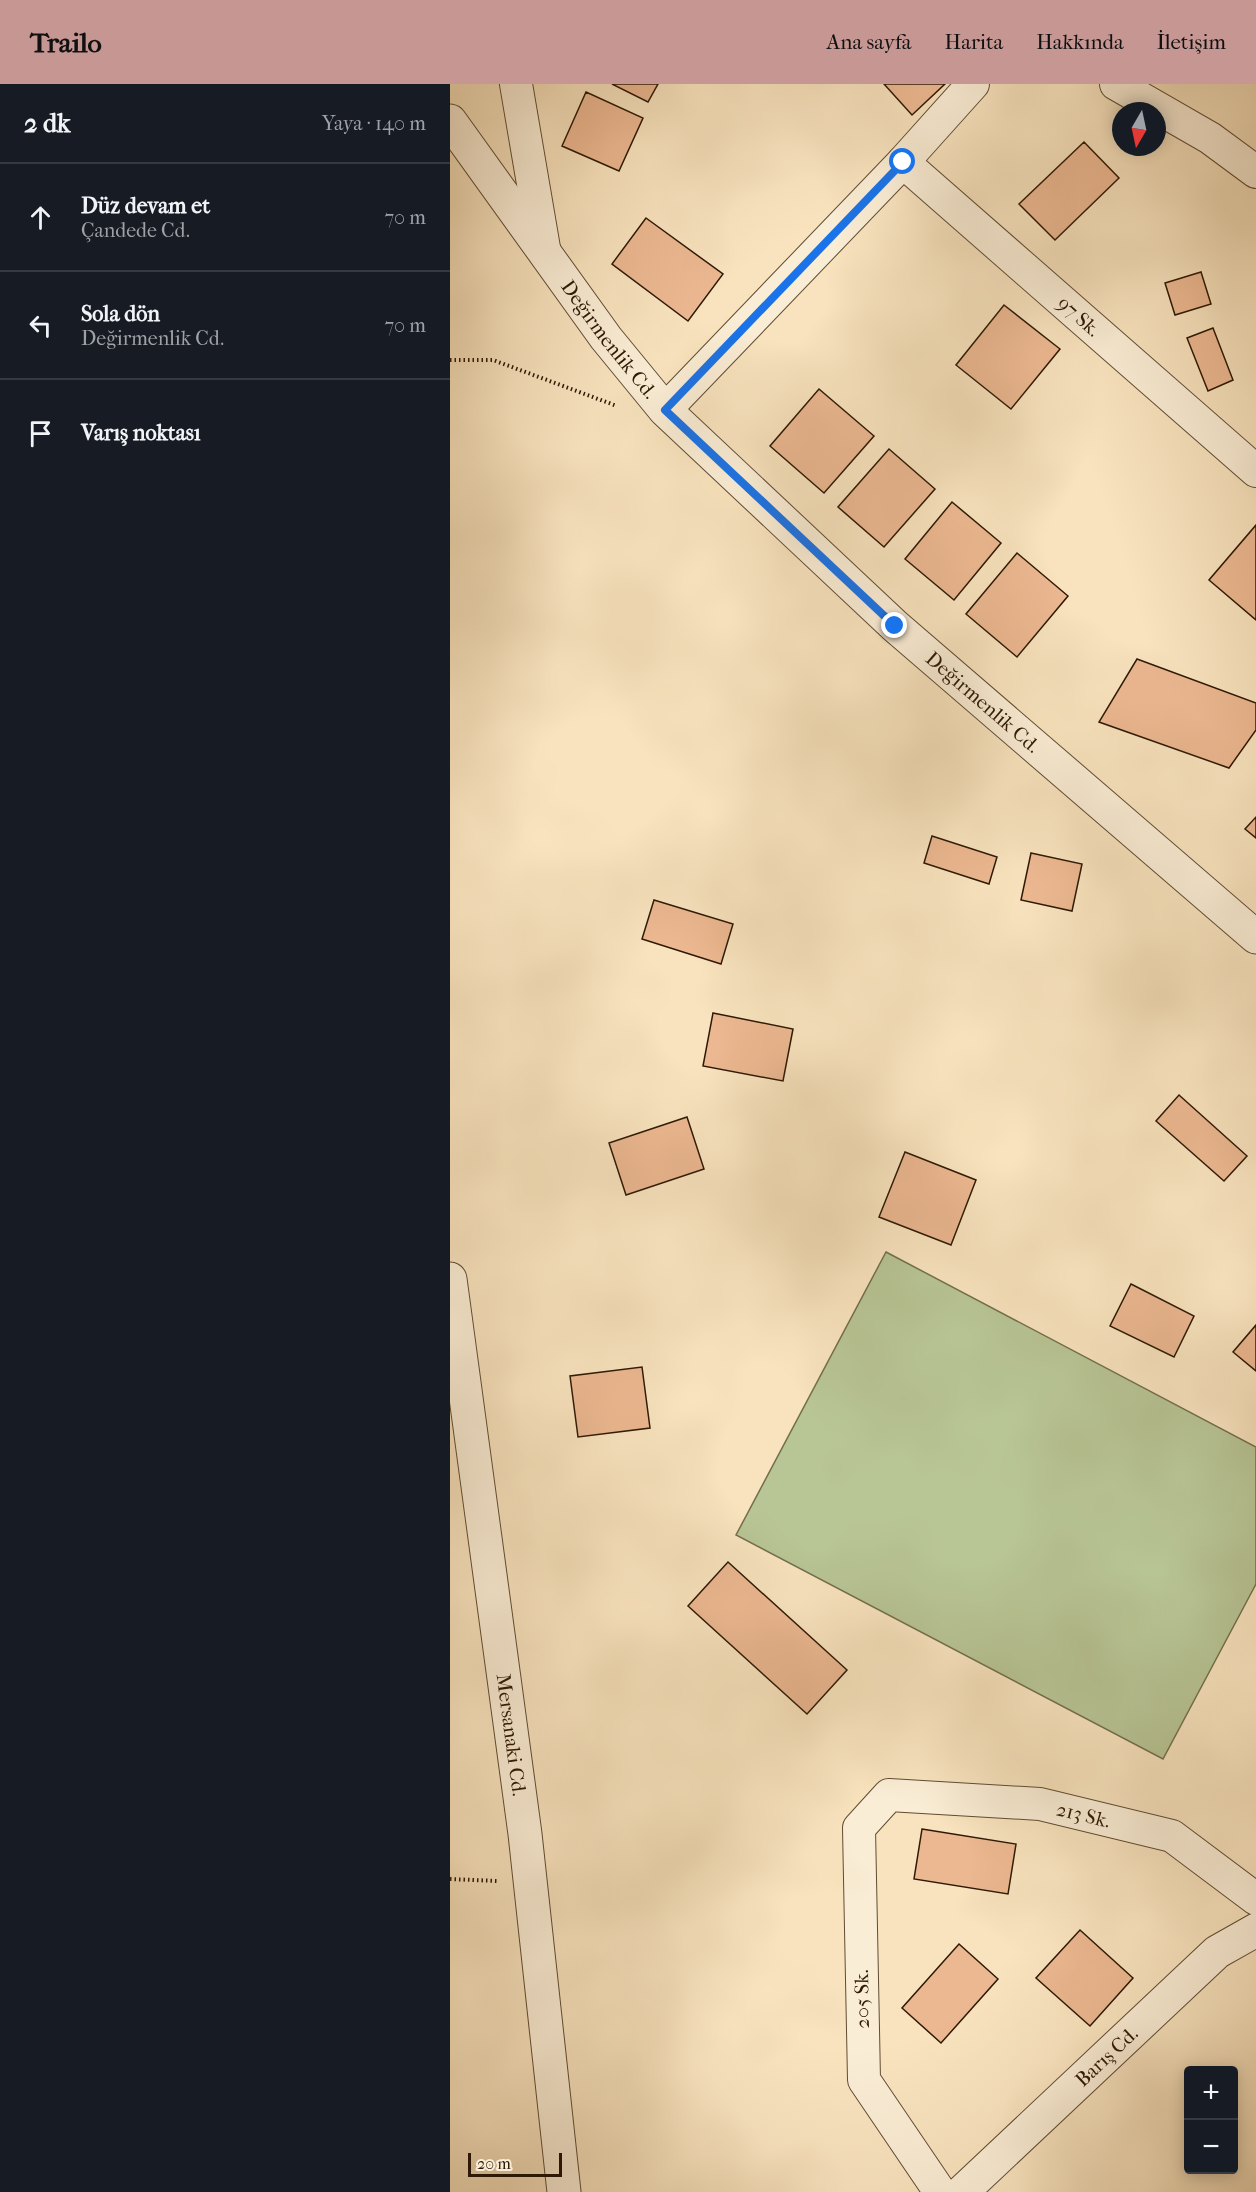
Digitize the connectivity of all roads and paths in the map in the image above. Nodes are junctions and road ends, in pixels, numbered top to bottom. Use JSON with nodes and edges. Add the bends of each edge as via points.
{"nodes":[{"id":1,"x":516,"y":84,"type":"edge"},
{"id":2,"x":974,"y":84,"type":"edge"},
{"id":3,"x":1116,"y":84,"type":"edge"},
{"id":4,"x":450,"y":121,"type":"edge"},
{"id":5,"x":903,"y":162,"type":"junction"},
{"id":6,"x":1256,"y":172,"type":"edge"},
{"id":7,"x":544,"y":248,"type":"junction"},
{"id":8,"x":450,"y":360,"type":"edge"},
{"id":9,"x":665,"y":410,"type":"junction"},
{"id":10,"x":1256,"y":471,"type":"edge"},
{"id":11,"x":1256,"y":937,"type":"edge"},
{"id":12,"x":450,"y":1279,"type":"edge"},
{"id":13,"x":889,"y":1795,"type":"joint"},
{"id":14,"x":450,"y":1879,"type":"edge"},
{"id":15,"x":531,"y":1883,"type":"junction"},
{"id":16,"x":1256,"y":1899,"type":"edge"},
{"id":17,"x":1256,"y":1930,"type":"edge"},
{"id":18,"x":564,"y":2192,"type":"edge"},
{"id":19,"x":940,"y":2192,"type":"edge"},
{"id":20,"x":962,"y":2192,"type":"edge"}],
"edges":[{"from":1,"to":7,"type":"street"},
{"from":2,"to":5,"type":"street"},
{"from":3,"to":6,"type":"street","via":[[1210,138]]},
{"from":4,"to":7,"type":"street","name":"Değirmenlik Cd."},
{"from":5,"to":9,"type":"street"},
{"from":5,"to":10,"type":"street","name":"97 Sk."},
{"from":7,"to":9,"type":"street","name":"Değirmenlik Cd.","via":[[606,338]]},
{"from":8,"to":9,"type":"path","via":[[493,360],[626,409]]},
{"from":9,"to":11,"type":"street","name":"Değirmenlik Cd.","via":[[895,626]]},
{"from":12,"to":15,"type":"street","name":"Mersanaki Cd."},
{"from":13,"to":16,"type":"street","name":"213 Sk.","via":[[1040,1804],[1172,1836]]},
{"from":13,"to":19,"type":"street","name":"205 Sk.","via":[[859,1828],[864,2080]]},
{"from":14,"to":15,"type":"path"},
{"from":15,"to":18,"type":"street","name":"Mersanaki Cd."},
{"from":17,"to":20,"type":"street","name":"Barış Cd.","via":[[1217,1952]]}]}
